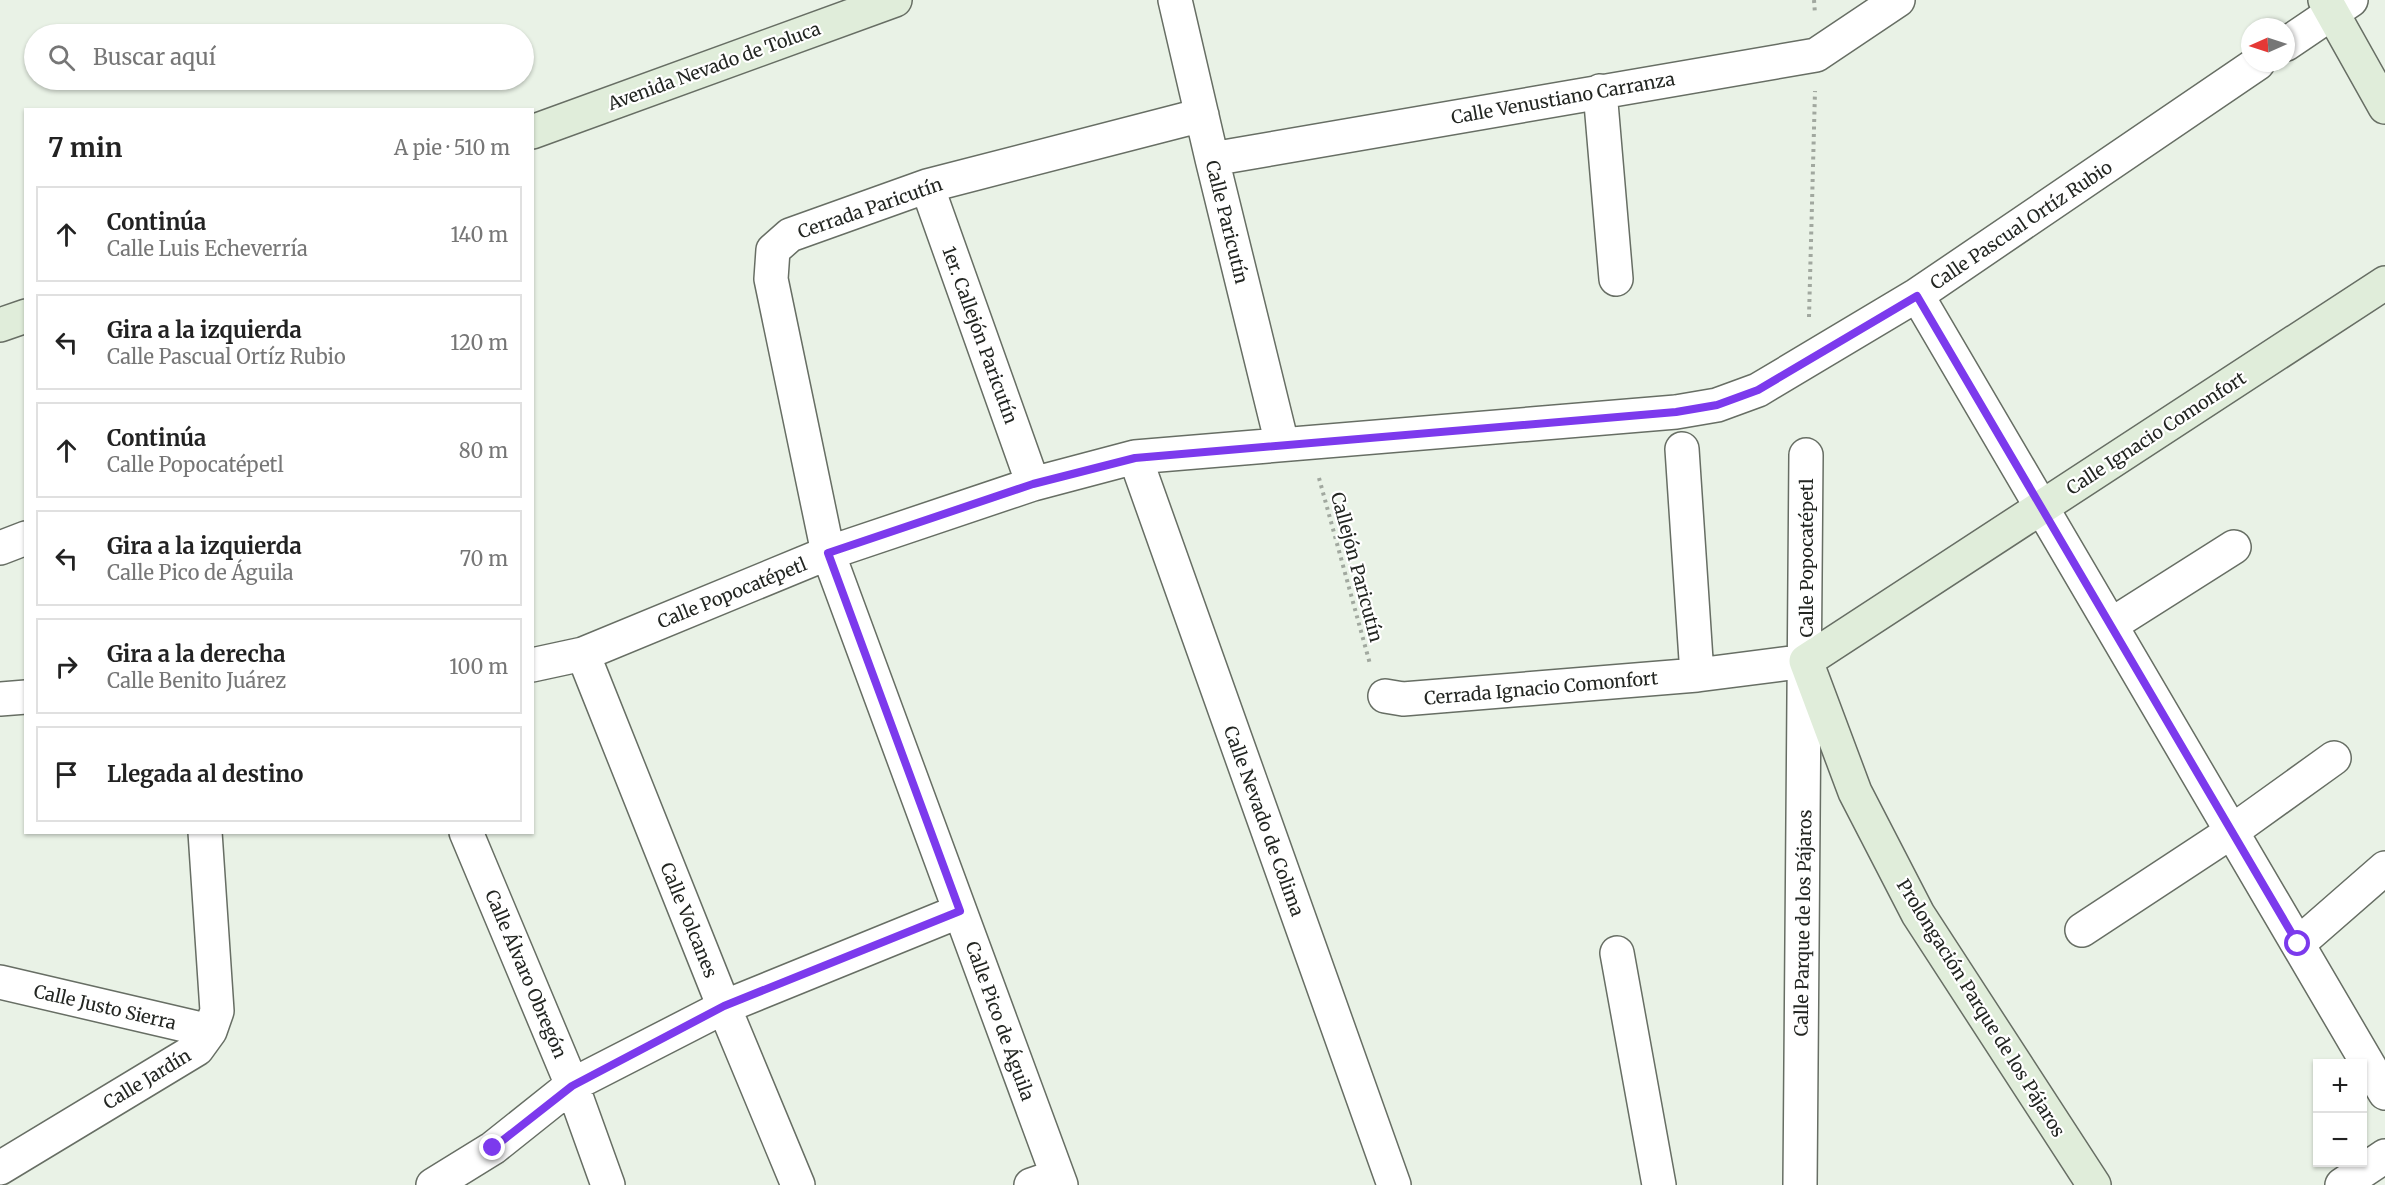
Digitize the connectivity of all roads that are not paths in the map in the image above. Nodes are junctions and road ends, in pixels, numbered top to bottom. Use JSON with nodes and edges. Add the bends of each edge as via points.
{"nodes":[{"id":1,"x":895,"y":0,"type":"edge"},
{"id":2,"x":1175,"y":0,"type":"edge"},
{"id":3,"x":1898,"y":0,"type":"edge"},
{"id":4,"x":2336,"y":4,"type":"edge"},
{"id":5,"x":2295,"y":37,"type":"edge"},
{"id":6,"x":2245,"y":72,"type":"edge"},
{"id":7,"x":1600,"y":91,"type":"junction"},
{"id":8,"x":2385,"y":107,"type":"edge"},
{"id":9,"x":1202,"y":115,"type":"junction"},
{"id":10,"x":534,"y":131,"type":"edge"},
{"id":11,"x":1212,"y":159,"type":"junction"},
{"id":12,"x":927,"y":186,"type":"junction"},
{"id":13,"x":1616,"y":279,"type":"dead end"},
{"id":14,"x":2385,"y":283,"type":"edge"},
{"id":15,"x":1917,"y":296,"type":"junction"},
{"id":16,"x":24,"y":317,"type":"edge"},
{"id":17,"x":0,"y":325,"type":"edge"},
{"id":18,"x":1295,"y":443,"type":"junction"},
{"id":19,"x":1682,"y":449,"type":"dead end"},
{"id":20,"x":1806,"y":455,"type":"dead end"},
{"id":21,"x":1135,"y":458,"type":"junction"},
{"id":22,"x":1033,"y":484,"type":"junction"},
{"id":23,"x":2041,"y":508,"type":"junction"},
{"id":24,"x":24,"y":539,"type":"edge"},
{"id":25,"x":2234,"y":547,"type":"dead end"},
{"id":26,"x":0,"y":548,"type":"edge"},
{"id":27,"x":828,"y":553,"type":"junction"},
{"id":28,"x":2110,"y":625,"type":"junction"},
{"id":29,"x":583,"y":654,"type":"junction"},
{"id":30,"x":1806,"y":661,"type":"junction"},
{"id":31,"x":534,"y":666,"type":"edge"},
{"id":32,"x":1696,"y":675,"type":"junction"},
{"id":33,"x":1385,"y":696,"type":"road end"},
{"id":34,"x":24,"y":697,"type":"edge"},
{"id":35,"x":0,"y":699,"type":"edge"},
{"id":36,"x":2334,"y":758,"type":"dead end"},
{"id":37,"x":2231,"y":832,"type":"junction"},
{"id":38,"x":205,"y":834,"type":"edge"},
{"id":39,"x":467,"y":834,"type":"edge"},
{"id":40,"x":2385,"y":868,"type":"edge"},
{"id":41,"x":960,"y":911,"type":"junction"},
{"id":42,"x":2082,"y":930,"type":"dead end"},
{"id":43,"x":2298,"y":944,"type":"junction"},
{"id":44,"x":1617,"y":953,"type":"dead end"},
{"id":45,"x":0,"y":982,"type":"edge"},
{"id":46,"x":724,"y":1006,"type":"junction"},
{"id":47,"x":210,"y":1031,"type":"junction"},
{"id":48,"x":2374,"y":1050,"type":"edge"},
{"id":49,"x":572,"y":1086,"type":"junction"},
{"id":50,"x":2385,"y":1093,"type":"edge"},
{"id":51,"x":2385,"y":1156,"type":"edge"},
{"id":52,"x":0,"y":1168,"type":"edge"},
{"id":53,"x":1050,"y":1182,"type":"edge"},
{"id":54,"x":433,"y":1185,"type":"edge"},
{"id":55,"x":608,"y":1185,"type":"edge"},
{"id":56,"x":798,"y":1185,"type":"edge"},
{"id":57,"x":1394,"y":1185,"type":"edge"},
{"id":58,"x":1659,"y":1185,"type":"edge"},
{"id":59,"x":1800,"y":1185,"type":"edge"},
{"id":60,"x":2094,"y":1185,"type":"edge"},
{"id":61,"x":2342,"y":1185,"type":"edge"}],
"edges":[{"from":1,"to":10,"type":"street","name":"Avenida Nevado de Toluca"},
{"from":2,"to":9,"type":"street","name":"Calle Paricutín"},
{"from":3,"to":7,"type":"street","name":"Calle Venustiano Carranza","via":[[1816,55]]},
{"from":4,"to":5,"type":"street"},
{"from":4,"to":8,"type":"street"},
{"from":6,"to":15,"type":"street","name":"Calle Pascual Ortíz Rubio"},
{"from":7,"to":11,"type":"street","name":"Calle Venustiano Carranza"},
{"from":7,"to":13,"type":"street"},
{"from":9,"to":11,"type":"street","name":"Calle Paricutín"},
{"from":9,"to":12,"type":"street","name":"Cerrada Paricutín"},
{"from":11,"to":18,"type":"street","name":"Calle Paricutín"},
{"from":12,"to":22,"type":"street","name":"1er. Callejón Paricutín"},
{"from":12,"to":27,"type":"street","name":"Cerrada Paricutín","via":[[790,235],[773,249],[771,279]]},
{"from":14,"to":23,"type":"street","name":"Calle Ignacio Comonfort"},
{"from":15,"to":18,"type":"street","name":"Calle Pascual Ortíz Rubio","via":[[1758,390],[1717,405],[1676,412]]},
{"from":15,"to":23,"type":"street"},
{"from":16,"to":17,"type":"street"},
{"from":18,"to":21,"type":"street","name":"Calle Popocatépetl"},
{"from":19,"to":32,"type":"street"},
{"from":20,"to":30,"type":"street","name":"Calle Popocatépetl"},
{"from":21,"to":22,"type":"street","name":"Calle Popocatépetl"},
{"from":21,"to":57,"type":"street","name":"Calle Nevado de Colima"},
{"from":22,"to":27,"type":"street","name":"Calle Popocatépetl"},
{"from":23,"to":28,"type":"street"},
{"from":23,"to":30,"type":"street","name":"Calle Ignacio Comonfort"},
{"from":24,"to":26,"type":"street"},
{"from":25,"to":28,"type":"street"},
{"from":27,"to":29,"type":"street","name":"Calle Popocatépetl"},
{"from":27,"to":41,"type":"street","name":"Calle Pico de Águila"},
{"from":28,"to":37,"type":"street"},
{"from":29,"to":31,"type":"street","name":"Calle Popocatépetl"},
{"from":29,"to":46,"type":"street","name":"Calle Volcanes"},
{"from":30,"to":32,"type":"street","name":"Cerrada Ignacio Comonfort"},
{"from":30,"to":59,"type":"street","name":"Calle Parque de los Pájaros"},
{"from":30,"to":60,"type":"street","name":"Prolongación Parque de los Pájaros","via":[[1855,792],[1918,914]]},
{"from":32,"to":33,"type":"street","name":"Cerrada Ignacio Comonfort","via":[[1403,699]]},
{"from":34,"to":35,"type":"street"},
{"from":36,"to":37,"type":"street"},
{"from":37,"to":42,"type":"street"},
{"from":37,"to":43,"type":"street"},
{"from":38,"to":47,"type":"street","name":"Calle Jardín","via":[[217,1011]]},
{"from":39,"to":49,"type":"street","name":"Calle Álvaro Obregón"},
{"from":40,"to":43,"type":"street"},
{"from":41,"to":46,"type":"street"},
{"from":41,"to":53,"type":"street","name":"Calle Pico de Águila"},
{"from":43,"to":48,"type":"street"},
{"from":44,"to":58,"type":"street"},
{"from":45,"to":47,"type":"street","name":"Calle Justo Sierra"},
{"from":46,"to":49,"type":"street"},
{"from":46,"to":56,"type":"street","name":"Calle Volcanes"},
{"from":47,"to":52,"type":"street","name":"Calle Jardín","via":[[197,1049]]},
{"from":48,"to":50,"type":"street"},
{"from":49,"to":54,"type":"street","via":[[493,1148]]},
{"from":49,"to":55,"type":"street","name":"Calle Álvaro Obregón"},
{"from":51,"to":61,"type":"street"}]}
